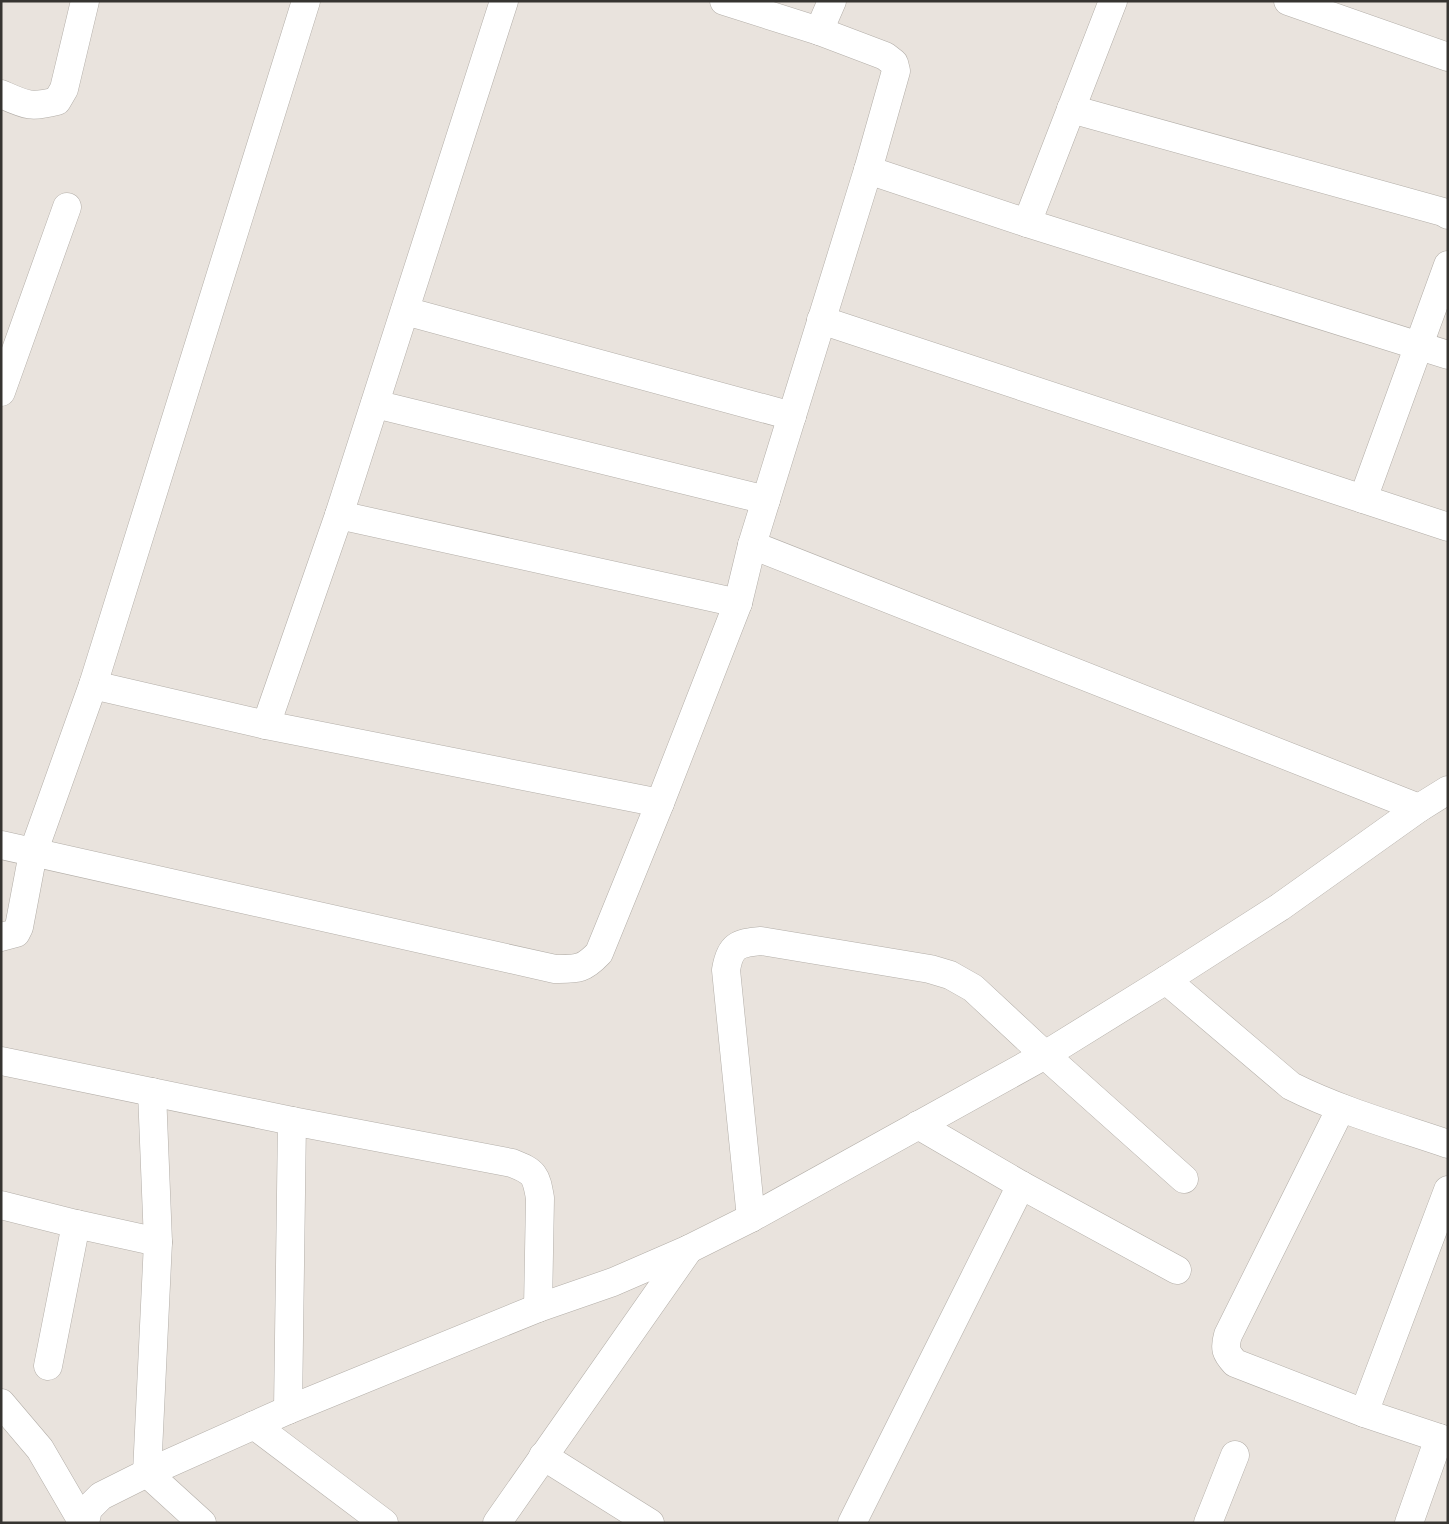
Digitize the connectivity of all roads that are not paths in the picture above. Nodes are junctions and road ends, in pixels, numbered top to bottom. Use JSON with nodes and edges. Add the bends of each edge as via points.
{"nodes":[{"id":1,"x":85,"y":1,"type":"edge"},
{"id":2,"x":306,"y":1,"type":"edge"},
{"id":3,"x":504,"y":1,"type":"edge"},
{"id":4,"x":724,"y":1,"type":"edge"},
{"id":5,"x":832,"y":1,"type":"edge"},
{"id":6,"x":1113,"y":1,"type":"edge"},
{"id":7,"x":1288,"y":1,"type":"edge"},
{"id":8,"x":819,"y":31,"type":"junction"},
{"id":9,"x":1448,"y":57,"type":"edge"},
{"id":10,"x":1,"y":94,"type":"edge"},
{"id":11,"x":1071,"y":109,"type":"junction"},
{"id":12,"x":868,"y":170,"type":"junction"},
{"id":13,"x":67,"y":207,"type":"dead end"},
{"id":14,"x":1448,"y":215,"type":"edge"},
{"id":15,"x":1027,"y":223,"type":"junction"},
{"id":16,"x":1448,"y":265,"type":"edge"},
{"id":17,"x":405,"y":311,"type":"junction"},
{"id":18,"x":821,"y":320,"type":"junction"},
{"id":19,"x":1418,"y":346,"type":"junction"},
{"id":20,"x":1448,"y":355,"type":"edge"},
{"id":21,"x":1,"y":392,"type":"edge"},
{"id":22,"x":375,"y":404,"type":"junction"},
{"id":23,"x":792,"y":416,"type":"junction"},
{"id":24,"x":1363,"y":498,"type":"junction"},
{"id":25,"x":766,"y":500,"type":"junction"},
{"id":26,"x":339,"y":515,"type":"junction"},
{"id":27,"x":1448,"y":527,"type":"edge"},
{"id":28,"x":752,"y":545,"type":"junction"},
{"id":29,"x":738,"y":603,"type":"junction"},
{"id":30,"x":93,"y":686,"type":"junction"},
{"id":31,"x":266,"y":726,"type":"junction"},
{"id":32,"x":1448,"y":790,"type":"edge"},
{"id":33,"x":660,"y":802,"type":"junction"},
{"id":34,"x":1419,"y":808,"type":"junction"},
{"id":35,"x":1,"y":845,"type":"edge"},
{"id":36,"x":33,"y":853,"type":"junction"},
{"id":37,"x":1,"y":937,"type":"edge"},
{"id":38,"x":1166,"y":980,"type":"junction"},
{"id":39,"x":1045,"y":1055,"type":"junction"},
{"id":40,"x":1,"y":1061,"type":"edge"},
{"id":41,"x":152,"y":1092,"type":"junction"},
{"id":42,"x":1341,"y":1108,"type":"junction"},
{"id":43,"x":292,"y":1121,"type":"junction"},
{"id":44,"x":918,"y":1125,"type":"junction"},
{"id":45,"x":1448,"y":1144,"type":"edge"},
{"id":46,"x":1184,"y":1179,"type":"dead end"},
{"id":47,"x":1021,"y":1185,"type":"junction"},
{"id":48,"x":1448,"y":1190,"type":"edge"},
{"id":49,"x":1,"y":1206,"type":"edge"},
{"id":50,"x":750,"y":1218,"type":"junction"},
{"id":51,"x":76,"y":1224,"type":"junction"},
{"id":52,"x":158,"y":1242,"type":"junction"},
{"id":53,"x":688,"y":1249,"type":"junction"},
{"id":54,"x":1177,"y":1270,"type":"dead end"},
{"id":55,"x":538,"y":1308,"type":"junction"},
{"id":56,"x":48,"y":1366,"type":"dead end"},
{"id":57,"x":1,"y":1403,"type":"edge"},
{"id":58,"x":288,"y":1410,"type":"junction"},
{"id":59,"x":1364,"y":1412,"type":"junction"},
{"id":60,"x":254,"y":1425,"type":"junction"},
{"id":61,"x":1443,"y":1440,"type":"edge"},
{"id":62,"x":1234,"y":1454,"type":"dead end"},
{"id":63,"x":543,"y":1456,"type":"junction"},
{"id":64,"x":147,"y":1473,"type":"junction"},
{"id":65,"x":84,"y":1523,"type":"edge"},
{"id":66,"x":202,"y":1523,"type":"edge"},
{"id":67,"x":384,"y":1523,"type":"edge"},
{"id":68,"x":497,"y":1523,"type":"edge"},
{"id":69,"x":650,"y":1523,"type":"edge"},
{"id":70,"x":852,"y":1523,"type":"edge"},
{"id":71,"x":1208,"y":1523,"type":"edge"},
{"id":72,"x":1409,"y":1523,"type":"edge"}],
"edges":[{"from":1,"to":10,"type":"street","via":[[64,89],[58,101],[26,105]]},
{"from":2,"to":30,"type":"street"},
{"from":3,"to":17,"type":"street"},
{"from":4,"to":8,"type":"street"},
{"from":5,"to":8,"type":"street"},
{"from":6,"to":11,"type":"street"},
{"from":7,"to":9,"type":"street"},
{"from":8,"to":12,"type":"street","via":[[885,56],[894,63],[894,84]]},
{"from":11,"to":14,"type":"street"},
{"from":11,"to":15,"type":"street"},
{"from":12,"to":15,"type":"street"},
{"from":12,"to":18,"type":"street"},
{"from":13,"to":21,"type":"street"},
{"from":15,"to":19,"type":"street"},
{"from":16,"to":19,"type":"street"},
{"from":17,"to":22,"type":"street"},
{"from":17,"to":23,"type":"street"},
{"from":18,"to":23,"type":"street"},
{"from":18,"to":24,"type":"street"},
{"from":19,"to":20,"type":"street"},
{"from":19,"to":24,"type":"street"},
{"from":22,"to":25,"type":"street"},
{"from":22,"to":26,"type":"street"},
{"from":23,"to":25,"type":"street"},
{"from":24,"to":27,"type":"street"},
{"from":25,"to":28,"type":"street"},
{"from":26,"to":29,"type":"street"},
{"from":26,"to":31,"type":"street"},
{"from":28,"to":29,"type":"street"},
{"from":28,"to":34,"type":"street"},
{"from":29,"to":33,"type":"street"},
{"from":30,"to":31,"type":"street"},
{"from":30,"to":36,"type":"street"},
{"from":31,"to":33,"type":"street"},
{"from":32,"to":34,"type":"street"},
{"from":33,"to":36,"type":"street","via":[[599,953],[589,964],[574,970],[555,970]]},
{"from":34,"to":38,"type":"street","via":[[1280,906]]},
{"from":35,"to":36,"type":"street"},
{"from":36,"to":37,"type":"street","via":[[20,927],[16,933]]},
{"from":38,"to":39,"type":"street"},
{"from":38,"to":42,"type":"street","via":[[1291,1086]]},
{"from":39,"to":44,"type":"street"},
{"from":39,"to":46,"type":"street"},
{"from":39,"to":50,"type":"street","via":[[973,988],[950,975],[761,941],[743,943],[728,956],[726,970]]},
{"from":40,"to":41,"type":"street"},
{"from":41,"to":43,"type":"street"},
{"from":41,"to":52,"type":"street"},
{"from":42,"to":45,"type":"street"},
{"from":42,"to":59,"type":"street","via":[[1226,1343],[1227,1354],[1234,1363]]},
{"from":43,"to":55,"type":"street","via":[[512,1163],[529,1170],[537,1183],[540,1198]]},
{"from":43,"to":58,"type":"street"},
{"from":44,"to":47,"type":"street"},
{"from":44,"to":50,"type":"street"},
{"from":47,"to":54,"type":"street"},
{"from":47,"to":70,"type":"street"},
{"from":48,"to":59,"type":"street"},
{"from":49,"to":51,"type":"street"},
{"from":50,"to":53,"type":"street"},
{"from":51,"to":52,"type":"street"},
{"from":51,"to":56,"type":"street"},
{"from":52,"to":64,"type":"street"},
{"from":53,"to":55,"type":"street","via":[[614,1282]]},
{"from":53,"to":63,"type":"street"},
{"from":55,"to":58,"type":"street"},
{"from":57,"to":65,"type":"street","via":[[40,1449]]},
{"from":58,"to":60,"type":"street"},
{"from":59,"to":61,"type":"street"},
{"from":60,"to":64,"type":"street"},
{"from":60,"to":67,"type":"street"},
{"from":61,"to":72,"type":"street"},
{"from":62,"to":71,"type":"street"},
{"from":63,"to":68,"type":"street"},
{"from":63,"to":69,"type":"street"},
{"from":64,"to":65,"type":"street","via":[[101,1496],[88,1509]]},
{"from":64,"to":66,"type":"street"}]}
